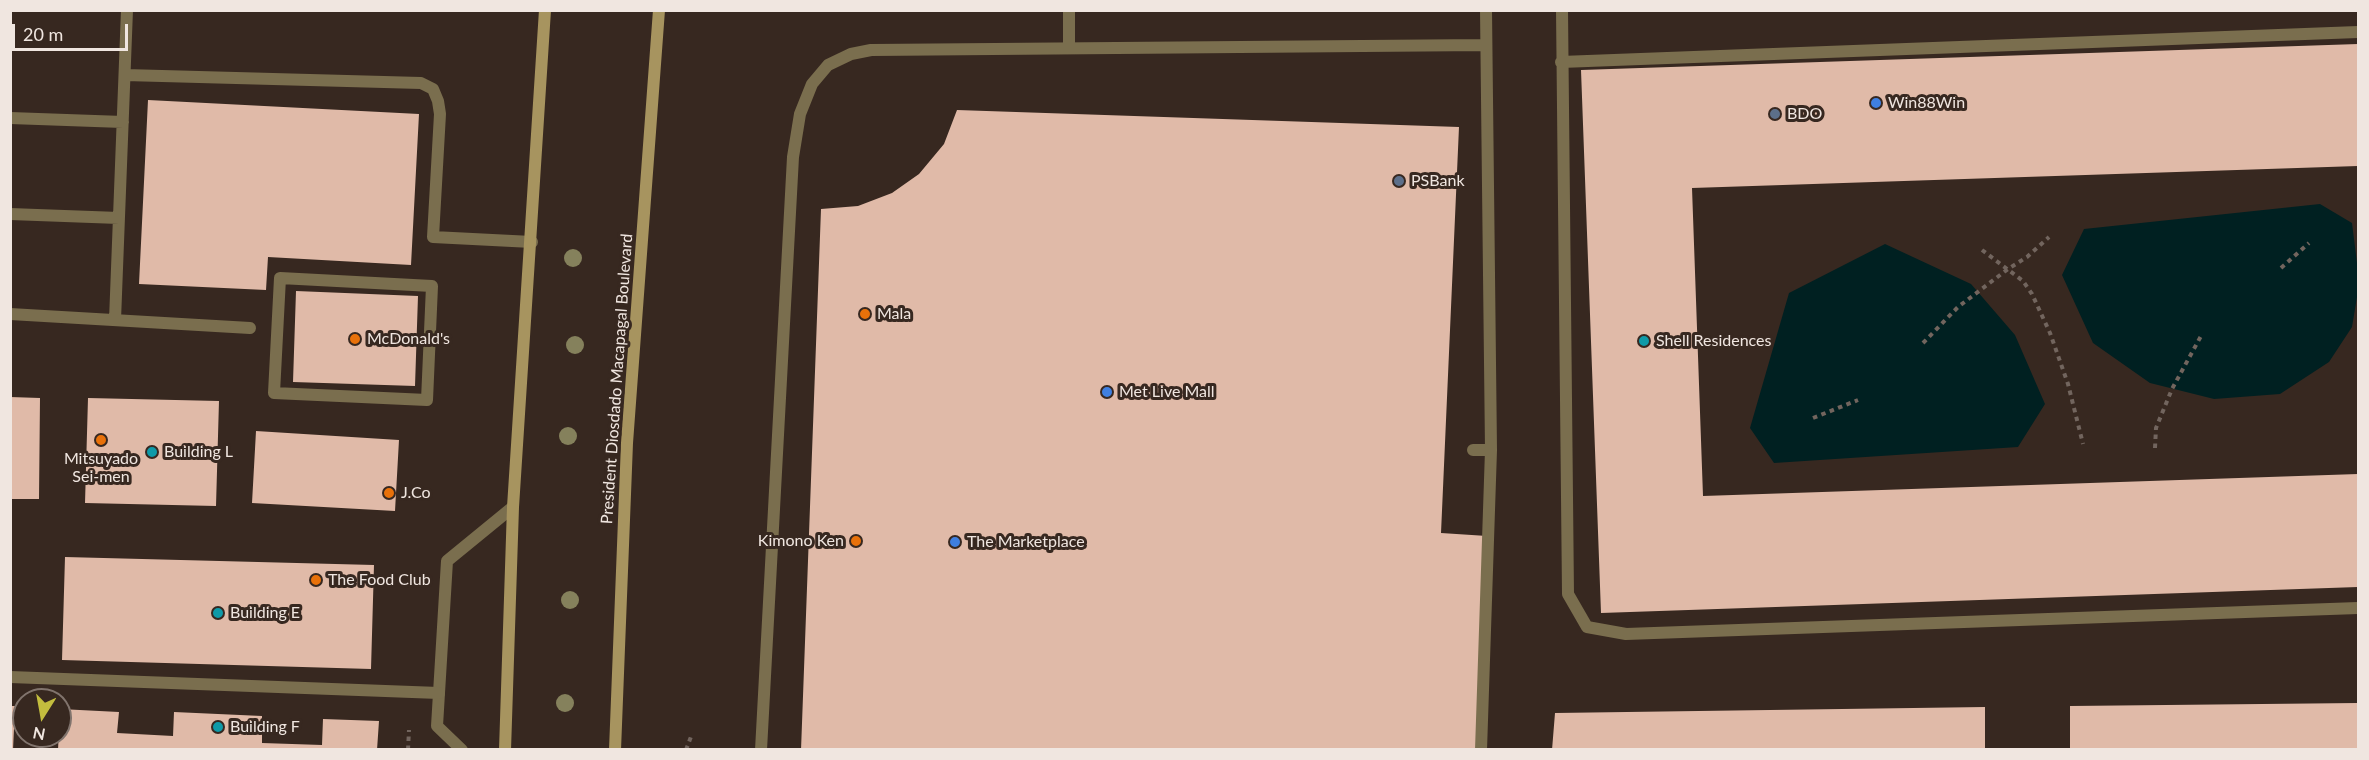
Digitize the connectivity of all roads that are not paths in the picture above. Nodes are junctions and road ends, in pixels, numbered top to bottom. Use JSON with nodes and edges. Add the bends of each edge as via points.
{"nodes":[{"id":1,"x":127,"y":10,"type":"edge"},
{"id":2,"x":545,"y":10,"type":"edge"},
{"id":3,"x":659,"y":10,"type":"edge"},
{"id":4,"x":1069,"y":10,"type":"edge"},
{"id":5,"x":1486,"y":10,"type":"edge"},
{"id":6,"x":1562,"y":10,"type":"edge"},
{"id":7,"x":2358,"y":32,"type":"edge"},
{"id":8,"x":1485,"y":45,"type":"junction"},
{"id":9,"x":1069,"y":48,"type":"junction"},
{"id":10,"x":1561,"y":62,"type":"junction"},
{"id":11,"x":125,"y":75,"type":"junction"},
{"id":12,"x":10,"y":118,"type":"edge"},
{"id":13,"x":123,"y":122,"type":"junction"},
{"id":14,"x":10,"y":214,"type":"edge"},
{"id":15,"x":119,"y":218,"type":"junction"},
{"id":16,"x":532,"y":242,"type":"junction"},
{"id":17,"x":10,"y":314,"type":"edge"},
{"id":18,"x":115,"y":320,"type":"junction"},
{"id":19,"x":250,"y":328,"type":"dead end"},
{"id":20,"x":427,"y":400,"type":"joint"},
{"id":21,"x":1473,"y":450,"type":"dead end"},
{"id":22,"x":1491,"y":450,"type":"junction"},
{"id":23,"x":513,"y":507,"type":"junction"},
{"id":24,"x":2358,"y":608,"type":"edge"},
{"id":25,"x":10,"y":677,"type":"edge"},
{"id":26,"x":439,"y":693,"type":"junction"},
{"id":27,"x":462,"y":750,"type":"edge"},
{"id":28,"x":505,"y":750,"type":"edge"},
{"id":29,"x":615,"y":750,"type":"edge"},
{"id":30,"x":761,"y":750,"type":"edge"},
{"id":31,"x":1481,"y":750,"type":"edge"}],
"edges":[{"from":1,"to":11,"type":"street"},
{"from":2,"to":16,"type":"main road"},
{"from":3,"to":29,"type":"main road","name":"President Diosdado Macapagal Boulevard","via":[[627,443]]},
{"from":4,"to":9,"type":"street"},
{"from":5,"to":8,"type":"street"},
{"from":6,"to":10,"type":"street"},
{"from":7,"to":10,"type":"street"},
{"from":8,"to":9,"type":"street"},
{"from":8,"to":22,"type":"street"},
{"from":9,"to":30,"type":"street","via":[[871,50],[828,65],[812,84],[800,114],[793,157]]},
{"from":10,"to":24,"type":"street","via":[[1568,594],[1587,627],[1626,634]]},
{"from":11,"to":13,"type":"street"},
{"from":11,"to":16,"type":"street","via":[[421,83],[432,89],[440,114],[433,237]]},
{"from":12,"to":13,"type":"street"},
{"from":13,"to":15,"type":"street"},
{"from":14,"to":15,"type":"street"},
{"from":15,"to":18,"type":"street"},
{"from":16,"to":23,"type":"main road"},
{"from":17,"to":18,"type":"street"},
{"from":18,"to":19,"type":"street"},
{"from":20,"to":20,"type":"street","via":[[432,286],[280,278],[274,393]]},
{"from":21,"to":22,"type":"street"},
{"from":22,"to":31,"type":"street"},
{"from":23,"to":26,"type":"street","via":[[447,561]]},
{"from":23,"to":28,"type":"main road"},
{"from":25,"to":26,"type":"street"},
{"from":26,"to":27,"type":"street","via":[[437,726]]}]}
